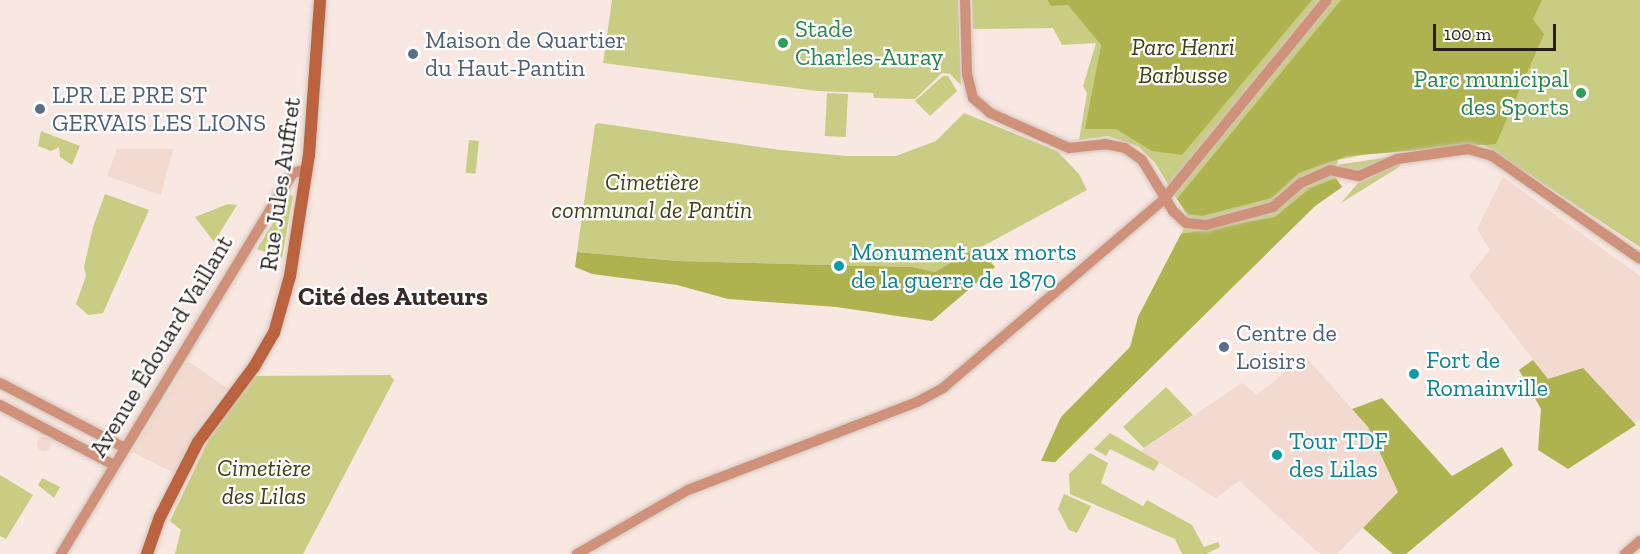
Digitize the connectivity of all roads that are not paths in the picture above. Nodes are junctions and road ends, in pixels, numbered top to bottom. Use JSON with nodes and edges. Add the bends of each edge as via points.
{"nodes":[{"id":1,"x":320,"y":0,"type":"edge"},
{"id":2,"x":965,"y":0,"type":"edge"},
{"id":3,"x":1327,"y":0,"type":"edge"},
{"id":4,"x":306,"y":169,"type":"junction"},
{"id":5,"x":1164,"y":199,"type":"junction"},
{"id":6,"x":1640,"y":259,"type":"edge"},
{"id":7,"x":0,"y":383,"type":"edge"},
{"id":8,"x":0,"y":405,"type":"edge"},
{"id":9,"x":125,"y":448,"type":"junction"},
{"id":10,"x":114,"y":465,"type":"junction"},
{"id":11,"x":1640,"y":541,"type":"edge"},
{"id":12,"x":61,"y":554,"type":"edge"},
{"id":13,"x":147,"y":554,"type":"edge"},
{"id":14,"x":577,"y":554,"type":"edge"},
{"id":15,"x":1625,"y":554,"type":"edge"}],
"edges":[{"from":1,"to":4,"type":"main road","name":"Rue Jules Auffret"},
{"from":2,"to":5,"type":"street","via":[[967,74],[973,98],[990,113],[1069,148],[1106,144],[1125,148],[1146,165]]},
{"from":3,"to":5,"type":"street"},
{"from":4,"to":9,"type":"street","name":"Avenue Édouard Vaillant","via":[[293,173]]},
{"from":4,"to":13,"type":"main road","name":"Rue Jules Auffret","via":[[290,276],[274,333],[254,367],[198,442],[160,517]]},
{"from":5,"to":6,"type":"street","via":[[1189,224],[1206,225],[1273,207],[1301,183],[1330,170],[1365,175],[1391,160],[1411,156],[1454,150],[1484,152]]},
{"from":5,"to":14,"type":"street","via":[[943,388],[917,402],[688,490]]},
{"from":7,"to":9,"type":"street"},
{"from":8,"to":10,"type":"street"},
{"from":9,"to":10,"type":"street","name":"Avenue Édouard Vaillant"},
{"from":10,"to":12,"type":"street","name":"Avenue Édouard Vaillant"},
{"from":11,"to":15,"type":"street"}]}
